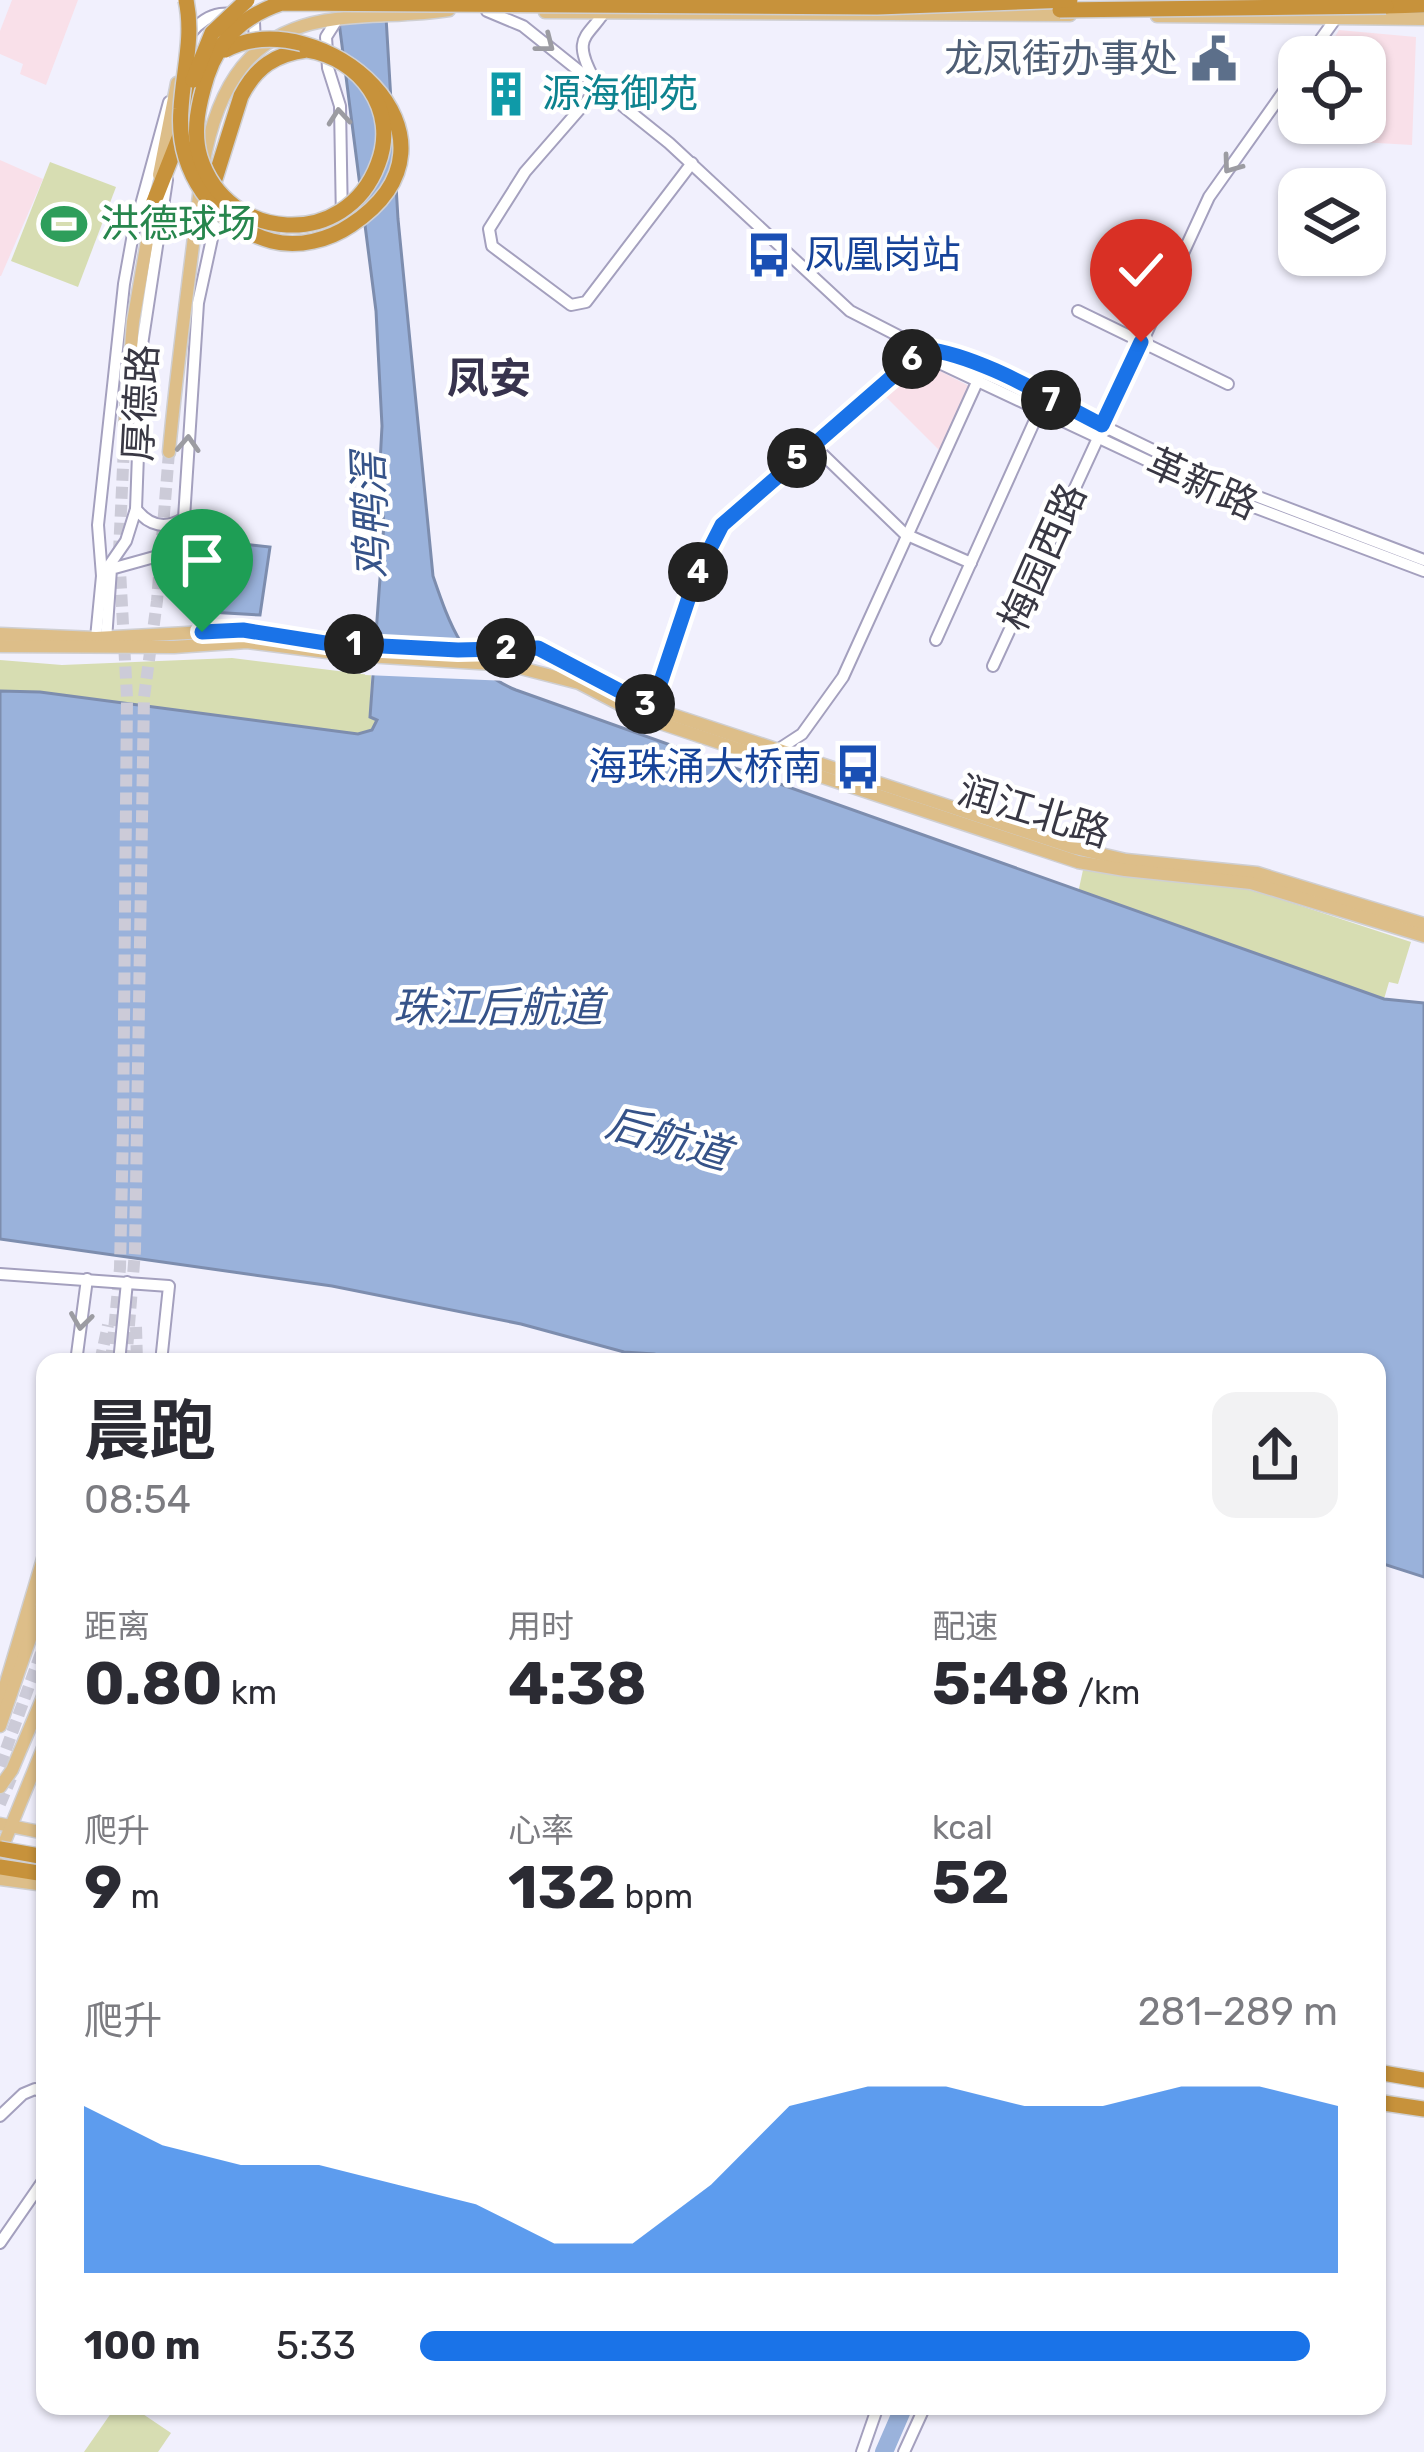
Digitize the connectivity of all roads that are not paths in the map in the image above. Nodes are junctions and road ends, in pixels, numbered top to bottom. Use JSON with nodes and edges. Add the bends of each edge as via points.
{"nodes":[{"id":1,"x":186,"y":0,"type":"edge"},
{"id":2,"x":196,"y":0,"type":"edge"},
{"id":3,"x":247,"y":0,"type":"edge"},
{"id":4,"x":310,"y":0,"type":"edge"},
{"id":5,"x":368,"y":0,"type":"edge"},
{"id":6,"x":993,"y":0,"type":"edge"},
{"id":7,"x":1070,"y":0,"type":"edge"},
{"id":8,"x":1120,"y":0,"type":"edge"},
{"id":9,"x":1130,"y":0,"type":"edge"},
{"id":10,"x":1168,"y":0,"type":"edge"},
{"id":11,"x":1220,"y":0,"type":"edge"},
{"id":12,"x":1248,"y":0,"type":"edge"},
{"id":13,"x":1424,"y":5,"type":"edge"},
{"id":14,"x":607,"y":7,"type":"edge"},
{"id":15,"x":716,"y":7,"type":"edge"},
{"id":16,"x":774,"y":7,"type":"edge"},
{"id":17,"x":878,"y":7,"type":"junction"},
{"id":18,"x":388,"y":10,"type":"edge"},
{"id":19,"x":487,"y":11,"type":"junction"},
{"id":20,"x":337,"y":12,"type":"junction"},
{"id":21,"x":943,"y":15,"type":"junction"},
{"id":22,"x":1108,"y":16,"type":"junction"},
{"id":23,"x":1179,"y":16,"type":"junction"},
{"id":24,"x":1226,"y":17,"type":"junction"},
{"id":25,"x":1258,"y":17,"type":"junction"},
{"id":26,"x":1336,"y":18,"type":"junction"},
{"id":27,"x":1424,"y":19,"type":"edge"},
{"id":28,"x":1323,"y":36,"type":"edge"},
{"id":29,"x":184,"y":44,"type":"junction"},
{"id":30,"x":239,"y":66,"type":"junction"},
{"id":31,"x":178,"y":77,"type":"junction"},
{"id":32,"x":599,"y":87,"type":"junction"},
{"id":33,"x":1278,"y":100,"type":"edge"},
{"id":34,"x":230,"y":137,"type":"junction"},
{"id":35,"x":178,"y":156,"type":"junction"},
{"id":36,"x":692,"y":163,"type":"junction"},
{"id":37,"x":153,"y":204,"type":"junction"},
{"id":38,"x":216,"y":220,"type":"junction"},
{"id":39,"x":197,"y":232,"type":"junction"},
{"id":40,"x":1078,"y":311,"type":"dead end"},
{"id":41,"x":1141,"y":342,"type":"junction"},
{"id":42,"x":924,"y":349,"type":"junction"},
{"id":43,"x":978,"y":380,"type":"junction"},
{"id":44,"x":1228,"y":384,"type":"dead end"},
{"id":45,"x":1040,"y":409,"type":"junction"},
{"id":46,"x":125,"y":425,"type":"tunnel mouth"},
{"id":47,"x":1100,"y":430,"type":"junction"},
{"id":48,"x":813,"y":445,"type":"junction"},
{"id":49,"x":169,"y":452,"type":"tunnel mouth"},
{"id":50,"x":136,"y":509,"type":"junction"},
{"id":51,"x":184,"y":518,"type":"junction"},
{"id":52,"x":905,"y":534,"type":"junction"},
{"id":53,"x":1424,"y":560,"type":"edge"},
{"id":54,"x":971,"y":563,"type":"junction"},
{"id":55,"x":1424,"y":571,"type":"edge"},
{"id":56,"x":102,"y":576,"type":"junction"},
{"id":57,"x":0,"y":634,"type":"edge"},
{"id":58,"x":203,"y":638,"type":"junction"},
{"id":59,"x":936,"y":640,"type":"dead end"},
{"id":60,"x":102,"y":641,"type":"junction"},
{"id":61,"x":0,"y":646,"type":"edge"},
{"id":62,"x":993,"y":666,"type":"dead end"},
{"id":63,"x":636,"y":706,"type":"junction"},
{"id":64,"x":650,"y":713,"type":"junction"},
{"id":65,"x":779,"y":749,"type":"junction"},
{"id":66,"x":1424,"y":924,"type":"edge"},
{"id":67,"x":1424,"y":936,"type":"edge"},
{"id":68,"x":0,"y":1274,"type":"edge"},
{"id":69,"x":87,"y":1279,"type":"junction"},
{"id":70,"x":128,"y":1282,"type":"junction"},
{"id":71,"x":77,"y":1353,"type":"edge"},
{"id":72,"x":120,"y":1353,"type":"edge"},
{"id":73,"x":162,"y":1353,"type":"edge"},
{"id":74,"x":36,"y":1582,"type":"edge"},
{"id":75,"x":36,"y":1621,"type":"edge"},
{"id":76,"x":0,"y":1703,"type":"edge"},
{"id":77,"x":36,"y":1714,"type":"edge"},
{"id":78,"x":0,"y":1726,"type":"edge"},
{"id":79,"x":36,"y":1764,"type":"edge"},
{"id":80,"x":36,"y":1773,"type":"edge"},
{"id":81,"x":27,"y":1786,"type":"junction"},
{"id":82,"x":0,"y":1787,"type":"edge"},
{"id":83,"x":6,"y":1826,"type":"edge"},
{"id":84,"x":36,"y":1831,"type":"edge"},
{"id":85,"x":0,"y":1851,"type":"edge"},
{"id":86,"x":36,"y":1856,"type":"edge"},
{"id":87,"x":0,"y":1867,"type":"edge"},
{"id":88,"x":36,"y":1873,"type":"edge"},
{"id":89,"x":0,"y":1879,"type":"edge"},
{"id":90,"x":36,"y":1885,"type":"edge"},
{"id":91,"x":1386,"y":2074,"type":"edge"},
{"id":92,"x":1424,"y":2080,"type":"edge"},
{"id":93,"x":36,"y":2089,"type":"edge"},
{"id":94,"x":1386,"y":2103,"type":"edge"},
{"id":95,"x":1424,"y":2109,"type":"edge"},
{"id":96,"x":0,"y":2116,"type":"edge"},
{"id":97,"x":36,"y":2191,"type":"edge"},
{"id":98,"x":0,"y":2243,"type":"edge"},
{"id":99,"x":874,"y":2415,"type":"edge"},
{"id":100,"x":921,"y":2415,"type":"edge"},
{"id":101,"x":862,"y":2452,"type":"edge"},
{"id":102,"x":904,"y":2452,"type":"edge"}],
"edges":[{"from":1,"to":35,"type":"highway","bridge":true},
{"from":2,"to":29,"type":"main road"},
{"from":3,"to":35,"type":"highway","bridge":true,"via":[[200,57]]},
{"from":4,"to":20,"type":"main road"},
{"from":5,"to":18,"type":"highway","bridge":true},
{"from":6,"to":21,"type":"main road"},
{"from":7,"to":17,"type":"highway","bridge":true},
{"from":8,"to":22,"type":"street"},
{"from":9,"to":22,"type":"main road"},
{"from":10,"to":23,"type":"main road"},
{"from":11,"to":24,"type":"main road"},
{"from":12,"to":25,"type":"main road"},
{"from":13,"to":17,"type":"highway","bridge":true},
{"from":14,"to":15,"type":"main road"},
{"from":14,"to":19,"type":"main road"},
{"from":14,"to":32,"type":"street","via":[[584,38]]},
{"from":15,"to":16,"type":"main road"},
{"from":16,"to":21,"type":"main road"},
{"from":17,"to":18,"type":"highway","bridge":true},
{"from":18,"to":19,"type":"main road"},
{"from":18,"to":20,"type":"main road","bridge":true},
{"from":18,"to":34,"type":"highway","bridge":true,"via":[[282,3],[241,23],[214,55],[196,121],[199,154],[215,188],[255,218],[279,227],[324,221],[356,200],[383,144],[378,104],[335,56],[279,55],[257,71]]},
{"from":19,"to":32,"type":"street","name":"革新路","one_way":true,"via":[[523,26]]},
{"from":20,"to":30,"type":"main road"},
{"from":38,"to":20,"type":"street","one_way":true,"via":[[302,233],[341,222],[340,106],[326,37]]},
{"from":21,"to":22,"type":"main road"},
{"from":22,"to":23,"type":"main road"},
{"from":23,"to":24,"type":"main road"},
{"from":24,"to":25,"type":"main road"},
{"from":25,"to":26,"type":"main road"},
{"from":26,"to":27,"type":"main road"},
{"from":26,"to":28,"type":"street"},
{"from":29,"to":30,"type":"street","via":[[210,16],[240,15],[256,25],[256,37]]},
{"from":29,"to":31,"type":"main road"},
{"from":30,"to":39,"type":"main road","via":[[203,160]]},
{"from":31,"to":37,"type":"main road"},
{"from":31,"to":56,"type":"street","name":"厚德路","via":[[128,258],[98,535]]},
{"from":32,"to":36,"type":"street","name":"革新路"},
{"from":32,"to":36,"type":"street","via":[[525,172],[489,230],[492,246],[571,304],[586,302]]},
{"from":33,"to":41,"type":"street","name":"梅园西路","one_way":true,"via":[[1209,197]]},
{"from":34,"to":38,"type":"highway"},
{"from":34,"to":39,"type":"highway"},
{"from":35,"to":35,"type":"highway","bridge":true,"via":[[212,207],[288,244],[357,221],[383,192],[397,157],[398,119],[368,61],[321,30],[271,27],[231,44],[205,76]]},
{"from":35,"to":37,"type":"highway"},
{"from":35,"to":50,"type":"street","name":"厚德路","via":[[142,345]]},
{"from":36,"to":42,"type":"street","name":"革新路","via":[[850,311]]},
{"from":37,"to":46,"type":"main road"},
{"from":51,"to":38,"type":"street","name":"厚德路","one_way":true,"via":[[198,304]]},
{"from":39,"to":49,"type":"main road"},
{"from":40,"to":41,"type":"street"},
{"from":41,"to":44,"type":"street"},
{"from":41,"to":47,"type":"street","name":"梅园西路"},
{"from":42,"to":43,"type":"street","name":"革新路"},
{"from":42,"to":47,"type":"street","name":"革新路","via":[[960,358]]},
{"from":42,"to":48,"type":"street"},
{"from":43,"to":45,"type":"street","name":"革新路"},
{"from":43,"to":52,"type":"street"},
{"from":45,"to":47,"type":"street","name":"革新路"},
{"from":45,"to":54,"type":"street"},
{"from":47,"to":53,"type":"street","name":"革新路"},
{"from":47,"to":55,"type":"street","name":"革新路","via":[[1214,492]]},
{"from":47,"to":62,"type":"street","name":"梅园西路"},
{"from":48,"to":52,"type":"street"},
{"from":48,"to":64,"type":"street","via":[[722,525],[696,576]]},
{"from":50,"to":51,"type":"street","name":"厚德路","via":[[158,526]]},
{"from":50,"to":56,"type":"street"},
{"from":51,"to":60,"type":"street","via":[[165,554],[111,569]]},
{"from":52,"to":54,"type":"street"},
{"from":52,"to":65,"type":"street","via":[[842,677],[802,734]]},
{"from":54,"to":59,"type":"street"},
{"from":56,"to":60,"type":"street","name":"厚德路"},
{"from":57,"to":60,"type":"main road"},
{"from":58,"to":60,"type":"main road"},
{"from":58,"to":63,"type":"main road","via":[[497,664]]},
{"from":58,"to":63,"type":"main road","via":[[243,630],[325,643],[538,648]]},
{"from":60,"to":61,"type":"main road"},
{"from":63,"to":64,"type":"main road","name":"润江北路"},
{"from":64,"to":65,"type":"main road","name":"润江北路"},
{"from":64,"to":67,"type":"main road","name":"润江北路","via":[[1078,862],[1251,883]]},
{"from":65,"to":66,"type":"main road","name":"润江北路","via":[[1075,848],[1257,873]]},
{"from":68,"to":69,"type":"street"},
{"from":69,"to":70,"type":"street"},
{"from":69,"to":71,"type":"street","one_way":true},
{"from":70,"to":72,"type":"street"},
{"from":70,"to":73,"type":"street","via":[[170,1286]]},
{"from":74,"to":76,"type":"main road"},
{"from":75,"to":78,"type":"main road"},
{"from":77,"to":82,"type":"main road"},
{"from":79,"to":81,"type":"main road"},
{"from":80,"to":81,"type":"main road"},
{"from":81,"to":83,"type":"main road"},
{"from":83,"to":84,"type":"main road"},
{"from":83,"to":85,"type":"main road"},
{"from":85,"to":86,"type":"highway","bridge":true},
{"from":87,"to":88,"type":"highway"},
{"from":89,"to":90,"type":"main road"},
{"from":91,"to":92,"type":"highway"},
{"from":93,"to":96,"type":"street"},
{"from":94,"to":95,"type":"highway"},
{"from":97,"to":98,"type":"street"},
{"from":99,"to":101,"type":"street"},
{"from":100,"to":102,"type":"street"}]}
